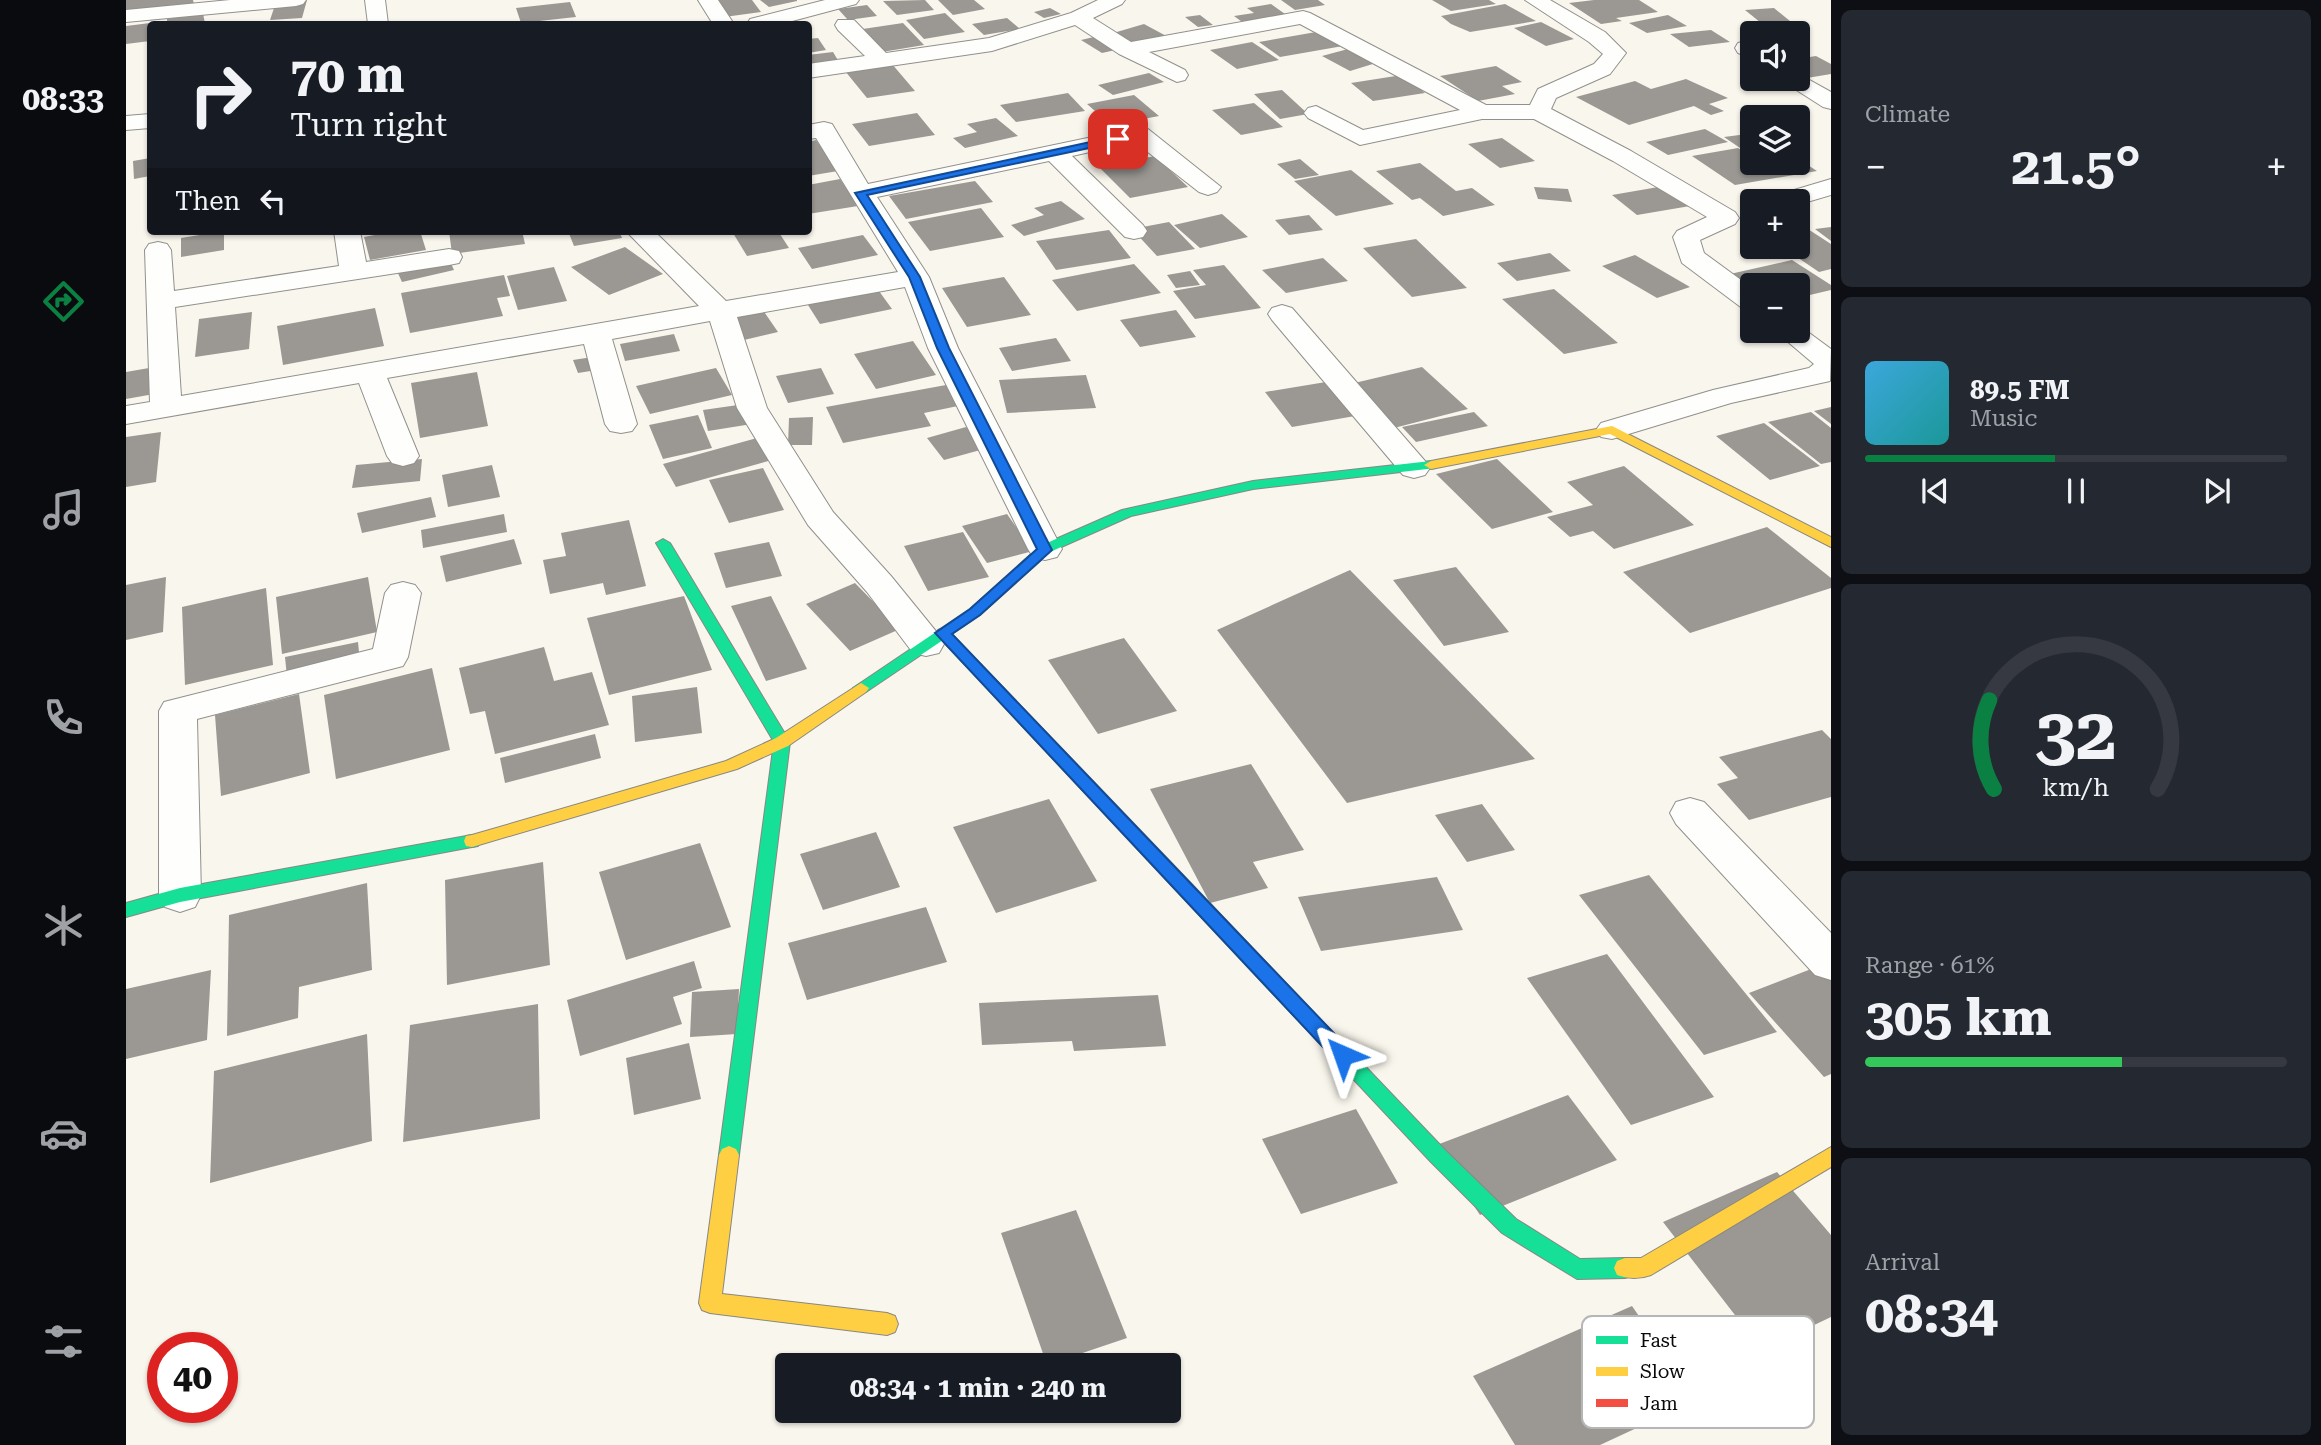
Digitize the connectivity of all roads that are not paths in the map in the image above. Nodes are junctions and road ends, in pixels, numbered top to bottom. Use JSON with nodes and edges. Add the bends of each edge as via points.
{"nodes":[{"id":1,"x":296,"y":0,"type":"edge"},
{"id":2,"x":375,"y":0,"type":"edge"},
{"id":3,"x":708,"y":0,"type":"edge"},
{"id":4,"x":849,"y":0,"type":"edge"},
{"id":5,"x":1115,"y":0,"type":"edge"},
{"id":6,"x":1535,"y":0,"type":"edge"},
{"id":7,"x":126,"y":16,"type":"edge"},
{"id":8,"x":1078,"y":17,"type":"junction"},
{"id":9,"x":378,"y":21,"type":"edge"},
{"id":10,"x":721,"y":21,"type":"edge"},
{"id":11,"x":769,"y":21,"type":"edge"},
{"id":12,"x":846,"y":26,"type":"dead end"},
{"id":13,"x":1127,"y":48,"type":"junction"},
{"id":14,"x":880,"y":60,"type":"junction"},
{"id":15,"x":812,"y":70,"type":"edge"},
{"id":16,"x":1177,"y":75,"type":"dead end"},
{"id":17,"x":1810,"y":89,"type":"edge"},
{"id":18,"x":1831,"y":102,"type":"edge"},
{"id":19,"x":1482,"y":112,"type":"junction"},
{"id":20,"x":1538,"y":112,"type":"junction"},
{"id":21,"x":1316,"y":113,"type":"dead end"},
{"id":22,"x":147,"y":121,"type":"edge"},
{"id":23,"x":126,"y":123,"type":"edge"},
{"id":24,"x":812,"y":131,"type":"edge"},
{"id":25,"x":1054,"y":152,"type":"junction"},
{"id":26,"x":1208,"y":187,"type":"dead end"},
{"id":27,"x":1831,"y":187,"type":"edge"},
{"id":28,"x":861,"y":193,"type":"junction"},
{"id":29,"x":1810,"y":193,"type":"edge"},
{"id":30,"x":1740,"y":214,"type":"edge"},
{"id":31,"x":1726,"y":218,"type":"junction"},
{"id":32,"x":1133,"y":231,"type":"dead end"},
{"id":33,"x":348,"y":235,"type":"edge"},
{"id":34,"x":643,"y":235,"type":"edge"},
{"id":35,"x":158,"y":250,"type":"dead end"},
{"id":36,"x":449,"y":257,"type":"dead end"},
{"id":37,"x":354,"y":271,"type":"junction"},
{"id":38,"x":915,"y":277,"type":"junction"},
{"id":39,"x":1740,"y":293,"type":"edge"},
{"id":40,"x":162,"y":301,"type":"junction"},
{"id":41,"x":721,"y":312,"type":"junction"},
{"id":42,"x":1282,"y":314,"type":"dead end"},
{"id":43,"x":596,"y":334,"type":"junction"},
{"id":44,"x":1804,"y":343,"type":"edge"},
{"id":45,"x":1831,"y":364,"type":"edge"},
{"id":46,"x":370,"y":374,"type":"junction"},
{"id":47,"x":166,"y":410,"type":"junction"},
{"id":48,"x":126,"y":415,"type":"edge"},
{"id":49,"x":621,"y":424,"type":"dead end"},
{"id":50,"x":1612,"y":430,"type":"junction"},
{"id":51,"x":403,"y":456,"type":"dead end"},
{"id":52,"x":1414,"y":468,"type":"junction"},
{"id":53,"x":663,"y":543,"type":"dead end"},
{"id":54,"x":1831,"y":543,"type":"edge"},
{"id":55,"x":1045,"y":550,"type":"junction"},
{"id":56,"x":403,"y":593,"type":"dead end"},
{"id":57,"x":934,"y":639,"type":"junction"},
{"id":58,"x":782,"y":742,"type":"junction"},
{"id":59,"x":1690,"y":813,"type":"dead end"},
{"id":60,"x":180,"y":895,"type":"junction"},
{"id":61,"x":126,"y":910,"type":"edge"},
{"id":62,"x":1831,"y":962,"type":"edge"},
{"id":63,"x":1831,"y":1156,"type":"edge"},
{"id":64,"x":887,"y":1324,"type":"dead end"}],
"edges":[{"from":1,"to":7,"type":"street"},
{"from":2,"to":9,"type":"street"},
{"from":3,"to":10,"type":"street"},
{"from":4,"to":11,"type":"street"},
{"from":5,"to":8,"type":"street"},
{"from":6,"to":20,"type":"street","via":[[1615,53],[1602,69],[1546,94]]},
{"from":8,"to":13,"type":"street"},
{"from":8,"to":14,"type":"street","via":[[992,44]]},
{"from":12,"to":14,"type":"street"},
{"from":13,"to":16,"type":"street"},
{"from":13,"to":19,"type":"street","via":[[1303,17]]},
{"from":14,"to":15,"type":"street"},
{"from":17,"to":18,"type":"street"},
{"from":19,"to":20,"type":"street"},
{"from":19,"to":21,"type":"street","via":[[1360,138]]},
{"from":20,"to":31,"type":"street"},
{"from":22,"to":23,"type":"street"},
{"from":24,"to":28,"type":"street","via":[[824,129]]},
{"from":25,"to":26,"type":"street","via":[[1140,134]]},
{"from":25,"to":28,"type":"street"},
{"from":25,"to":32,"type":"street"},
{"from":27,"to":29,"type":"street"},
{"from":28,"to":38,"type":"street"},
{"from":30,"to":31,"type":"street"},
{"from":31,"to":39,"type":"street","via":[[1686,237],[1692,257]]},
{"from":33,"to":37,"type":"street"},
{"from":34,"to":41,"type":"street"},
{"from":35,"to":40,"type":"street"},
{"from":36,"to":37,"type":"street"},
{"from":37,"to":40,"type":"street"},
{"from":38,"to":41,"type":"street"},
{"from":38,"to":55,"type":"street","via":[[943,348]]},
{"from":40,"to":47,"type":"street"},
{"from":41,"to":43,"type":"street"},
{"from":41,"to":57,"type":"street","via":[[752,408],[820,518]]},
{"from":42,"to":52,"type":"street"},
{"from":43,"to":46,"type":"street"},
{"from":43,"to":49,"type":"street"},
{"from":44,"to":45,"type":"street"},
{"from":45,"to":50,"type":"street","via":[[1819,375],[1724,396]]},
{"from":46,"to":47,"type":"street"},
{"from":46,"to":51,"type":"street"},
{"from":47,"to":48,"type":"street"},
{"from":50,"to":52,"type":"street"},
{"from":50,"to":54,"type":"street"},
{"from":52,"to":55,"type":"street","via":[[1253,485],[1127,513]]},
{"from":53,"to":58,"type":"street"},
{"from":55,"to":57,"type":"street","via":[[975,612]]},
{"from":56,"to":60,"type":"street","via":[[390,657],[178,711]]},
{"from":57,"to":58,"type":"street"},
{"from":57,"to":63,"type":"street","via":[[1509,1226],[1577,1269],[1643,1268]]},
{"from":58,"to":60,"type":"street","via":[[731,765],[469,842]]},
{"from":58,"to":64,"type":"street","via":[[710,1303]]},
{"from":59,"to":62,"type":"street"},
{"from":60,"to":61,"type":"street"}]}
